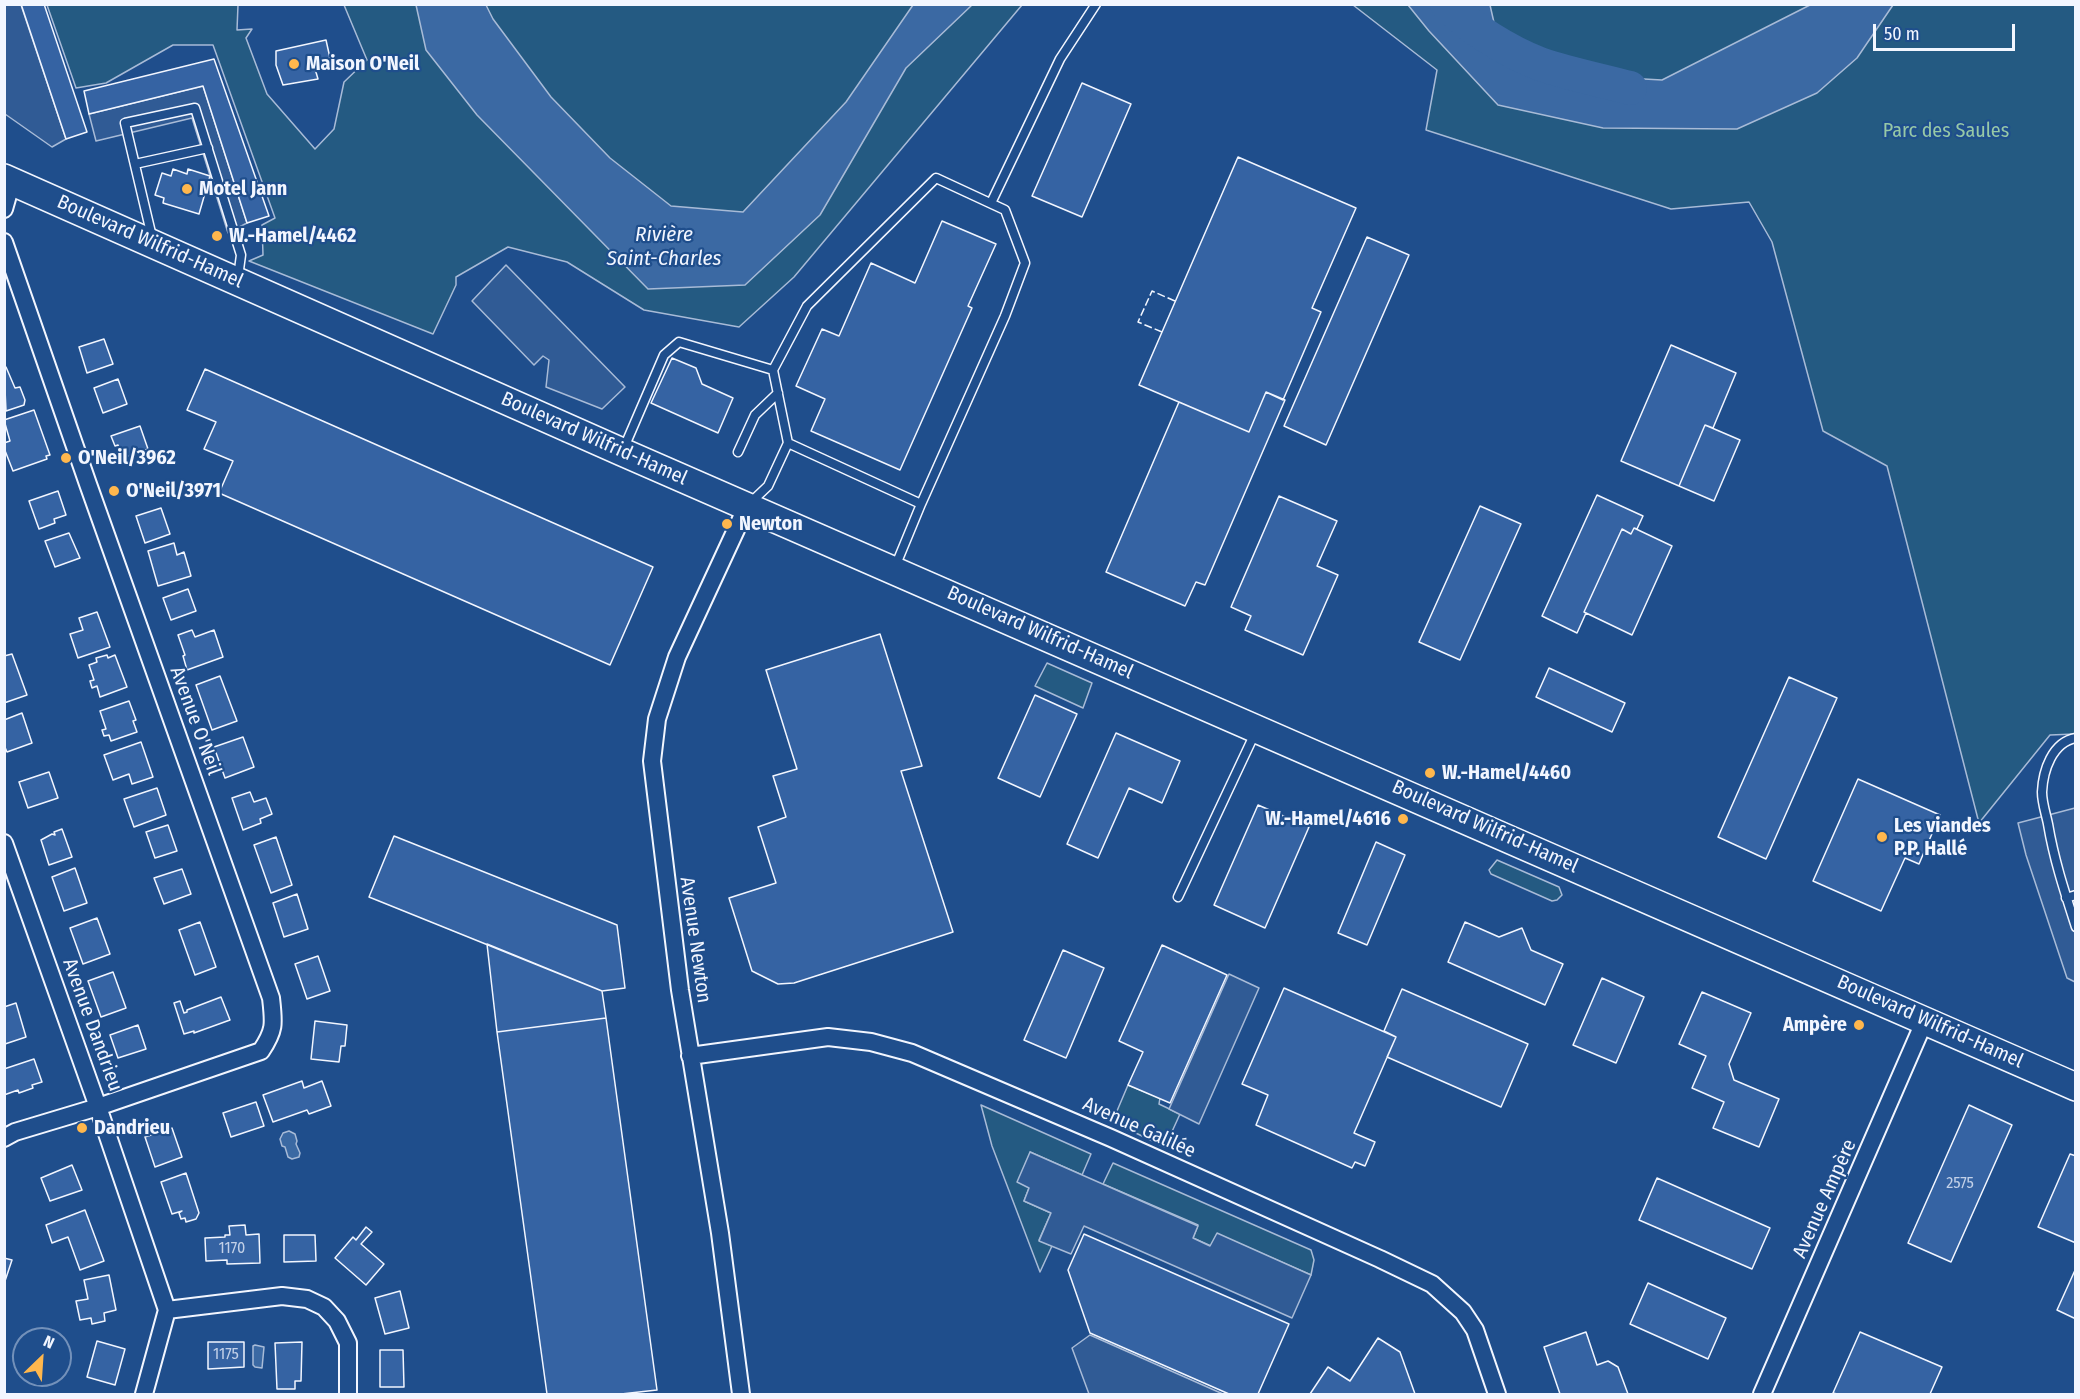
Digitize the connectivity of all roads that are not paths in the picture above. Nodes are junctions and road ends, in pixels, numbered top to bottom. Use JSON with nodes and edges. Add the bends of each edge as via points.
{"nodes":[{"id":1,"x":1096,"y":4,"type":"edge"},
{"id":2,"x":208,"y":148,"type":"junction"},
{"id":3,"x":135,"y":164,"type":"junction"},
{"id":4,"x":8,"y":180,"type":"edge"},
{"id":5,"x":991,"y":203,"type":"junction"},
{"id":6,"x":4,"y":209,"type":"edge"},
{"id":7,"x":4,"y":242,"type":"edge"},
{"id":8,"x":154,"y":244,"type":"junction"},
{"id":9,"x":237,"y":281,"type":"junction"},
{"id":10,"x":773,"y":370,"type":"junction"},
{"id":11,"x":778,"y":393,"type":"junction"},
{"id":12,"x":788,"y":443,"type":"junction"},
{"id":13,"x":622,"y":452,"type":"junction"},
{"id":14,"x":738,"y":452,"type":"dead end"},
{"id":15,"x":921,"y":504,"type":"junction"},
{"id":16,"x":747,"y":506,"type":"junction"},
{"id":17,"x":894,"y":569,"type":"junction"},
{"id":18,"x":1257,"y":728,"type":"junction"},
{"id":19,"x":2076,"y":738,"type":"edge"},
{"id":20,"x":4,"y":843,"type":"edge"},
{"id":21,"x":2076,"y":895,"type":"edge"},
{"id":22,"x":1178,"y":897,"type":"dead end"},
{"id":23,"x":2066,"y":898,"type":"junction"},
{"id":24,"x":2076,"y":927,"type":"edge"},
{"id":25,"x":1925,"y":1020,"type":"junction"},
{"id":26,"x":690,"y":1056,"type":"junction"},
{"id":27,"x":2076,"y":1086,"type":"edge"},
{"id":28,"x":98,"y":1107,"type":"junction"},
{"id":29,"x":4,"y":1137,"type":"edge"},
{"id":30,"x":167,"y":1310,"type":"junction"},
{"id":31,"x":144,"y":1395,"type":"edge"},
{"id":32,"x":348,"y":1395,"type":"edge"},
{"id":33,"x":741,"y":1395,"type":"edge"},
{"id":34,"x":1497,"y":1395,"type":"edge"},
{"id":35,"x":1762,"y":1395,"type":"edge"}],
"edges":[{"from":1,"to":5,"type":"lane","via":[[1060,59]]},
{"from":2,"to":3,"type":"lane"},
{"from":2,"to":3,"type":"lane","via":[[195,108],[125,123]]},
{"from":2,"to":9,"type":"lane","via":[[241,255]]},
{"from":3,"to":8,"type":"lane"},
{"from":4,"to":6,"type":"street"},
{"from":4,"to":8,"type":"main road","name":"Boulevard Wilfrid-Hamel"},
{"from":5,"to":10,"type":"lane","via":[[936,178],[807,306]]},
{"from":5,"to":15,"type":"lane","via":[[1005,210],[1025,263]]},
{"from":7,"to":28,"type":"street","name":"Avenue O'Neil","via":[[273,1009],[272,1035],[261,1051]]},
{"from":8,"to":9,"type":"main road","name":"Boulevard Wilfrid-Hamel"},
{"from":9,"to":13,"type":"main road","name":"Boulevard Wilfrid-Hamel"},
{"from":10,"to":11,"type":"lane"},
{"from":10,"to":13,"type":"lane","via":[[679,342],[664,355]]},
{"from":11,"to":12,"type":"lane"},
{"from":11,"to":14,"type":"lane","via":[[755,415]]},
{"from":12,"to":15,"type":"lane"},
{"from":12,"to":16,"type":"lane","via":[[768,486]]},
{"from":13,"to":16,"type":"main road","name":"Boulevard Wilfrid-Hamel"},
{"from":15,"to":17,"type":"lane"},
{"from":16,"to":17,"type":"main road","name":"Boulevard Wilfrid-Hamel"},
{"from":16,"to":26,"type":"street","name":"Avenue Newton","via":[[677,657],[657,719],[652,760]]},
{"from":17,"to":18,"type":"main road","name":"Boulevard Wilfrid-Hamel"},
{"from":18,"to":22,"type":"lane"},
{"from":18,"to":25,"type":"main road","name":"Boulevard Wilfrid-Hamel"},
{"from":19,"to":23,"type":"lane","via":[[2065,740],[2053,754],[2042,794]]},
{"from":20,"to":28,"type":"street","name":"Avenue Dandrieu"},
{"from":21,"to":23,"type":"lane"},
{"from":23,"to":24,"type":"lane"},
{"from":25,"to":27,"type":"main road","name":"Boulevard Wilfrid-Hamel"},
{"from":25,"to":35,"type":"street","name":"Avenue Ampère"},
{"from":26,"to":33,"type":"street","name":"Avenue Newton","via":[[720,1233]]},
{"from":26,"to":34,"type":"street","name":"Avenue Galilée","via":[[828,1037],[871,1042],[912,1053],[1111,1138],[1432,1284],[1463,1311],[1475,1330]]},
{"from":28,"to":29,"type":"street","name":"Avenue O'Neil"},
{"from":28,"to":30,"type":"street","name":"Avenue Dandrieu"},
{"from":30,"to":31,"type":"street"},
{"from":30,"to":32,"type":"street","via":[[282,1296],[307,1299],[324,1307],[337,1321],[348,1343]]}]}
